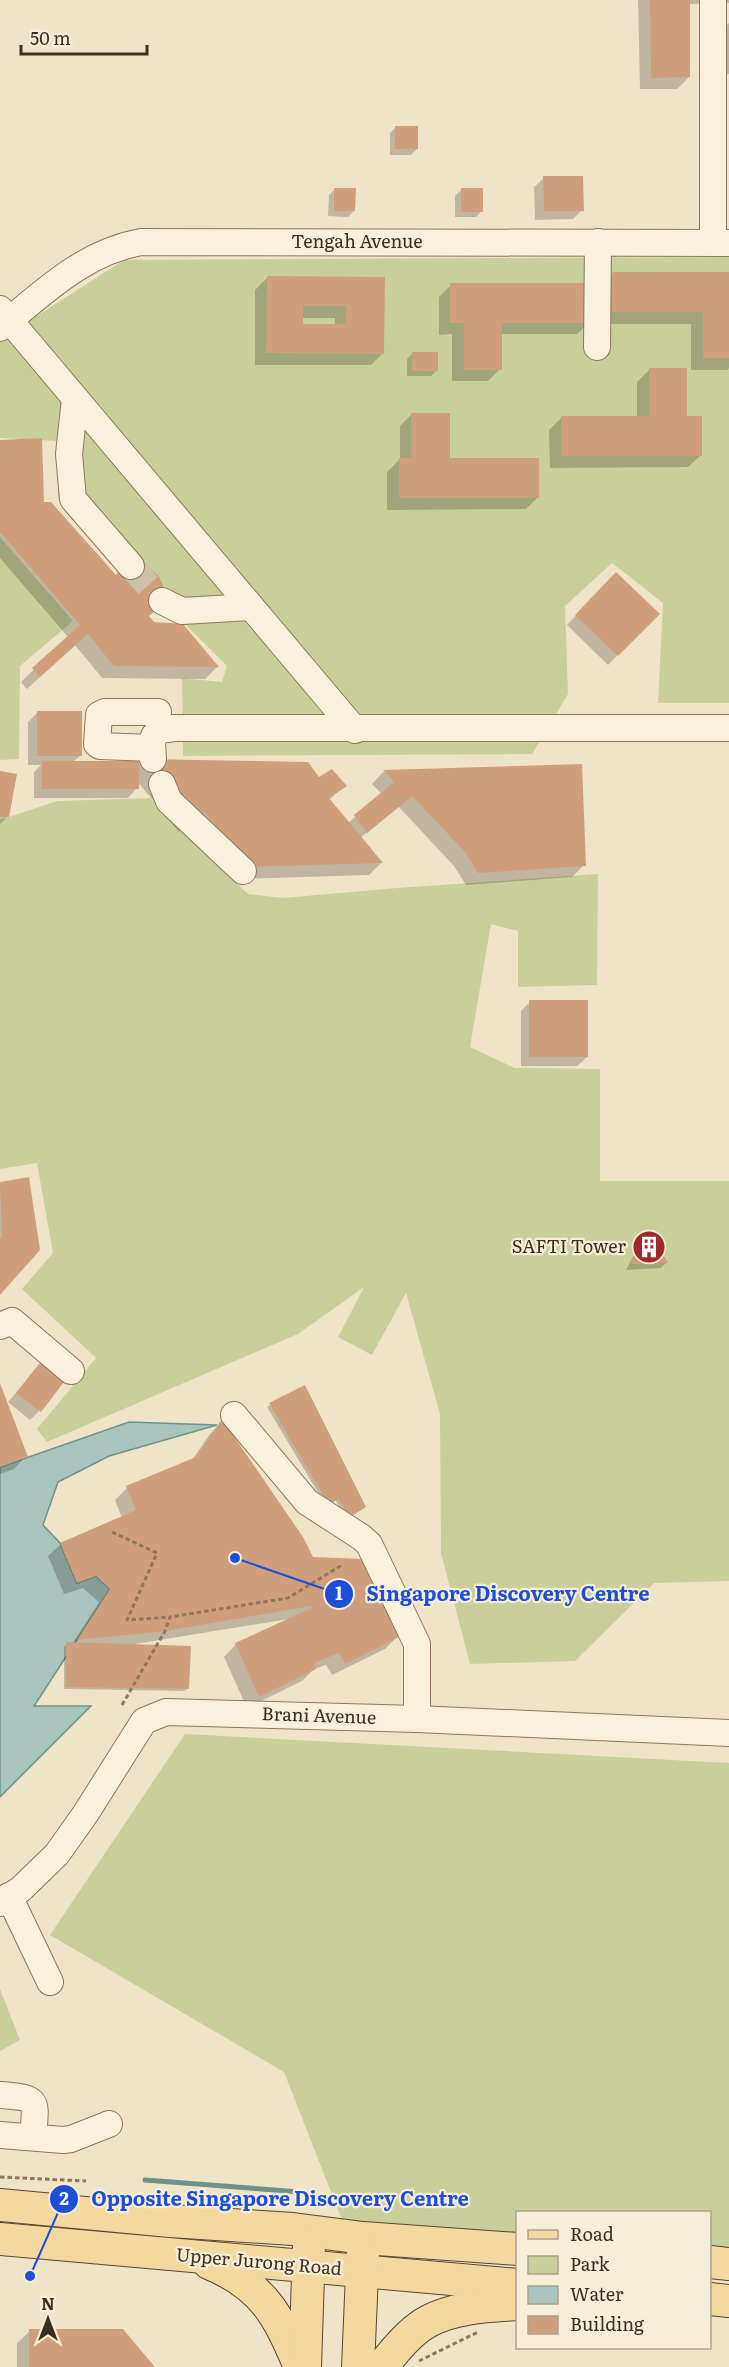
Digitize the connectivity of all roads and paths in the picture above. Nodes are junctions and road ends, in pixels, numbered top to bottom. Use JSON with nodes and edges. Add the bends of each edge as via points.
{"nodes":[{"id":1,"x":713,"y":0,"type":"edge"},
{"id":2,"x":721,"y":118,"type":"edge"},
{"id":3,"x":598,"y":242,"type":"junction"},
{"id":4,"x":721,"y":243,"type":"edge"},
{"id":5,"x":3,"y":319,"type":"edge"},
{"id":6,"x":597,"y":347,"type":"dead end"},
{"id":7,"x":75,"y":399,"type":"junction"},
{"id":8,"x":131,"y":566,"type":"tunnel mouth"},
{"id":9,"x":162,"y":602,"type":"tunnel mouth"},
{"id":10,"x":251,"y":607,"type":"junction"},
{"id":11,"x":158,"y":712,"type":"dead end"},
{"id":12,"x":729,"y":728,"type":"edge"},
{"id":13,"x":355,"y":730,"type":"junction"},
{"id":14,"x":162,"y":784,"type":"dead end"},
{"id":15,"x":243,"y":871,"type":"dead end"},
{"id":16,"x":0,"y":1326,"type":"edge"},
{"id":17,"x":71,"y":1371,"type":"dead end"},
{"id":18,"x":234,"y":1415,"type":"dead end"},
{"id":19,"x":112,"y":1532,"type":"dead end"},
{"id":20,"x":342,"y":1565,"type":"dead end"},
{"id":21,"x":170,"y":1617,"type":"junction"},
{"id":22,"x":122,"y":1705,"type":"dead end"},
{"id":23,"x":417,"y":1719,"type":"junction"},
{"id":24,"x":729,"y":1733,"type":"edge"},
{"id":25,"x":4,"y":1900,"type":"edge"},
{"id":26,"x":50,"y":1983,"type":"dead end"},
{"id":27,"x":0,"y":2095,"type":"edge"},
{"id":28,"x":109,"y":2124,"type":"dead end"},
{"id":29,"x":0,"y":2134,"type":"edge"},
{"id":30,"x":33,"y":2137,"type":"junction"},
{"id":31,"x":0,"y":2177,"type":"edge"},
{"id":32,"x":86,"y":2181,"type":"dead end"},
{"id":33,"x":0,"y":2205,"type":"edge"},
{"id":34,"x":309,"y":2231,"type":"junction"},
{"id":35,"x":363,"y":2238,"type":"junction"},
{"id":36,"x":0,"y":2239,"type":"edge"},
{"id":37,"x":516,"y":2249,"type":"edge"},
{"id":38,"x":192,"y":2256,"type":"junction"},
{"id":39,"x":711,"y":2262,"type":"edge"},
{"id":40,"x":729,"y":2264,"type":"edge"},
{"id":41,"x":309,"y":2266,"type":"junction"},
{"id":42,"x":363,"y":2272,"type":"junction"},
{"id":43,"x":516,"y":2285,"type":"edge"},
{"id":44,"x":711,"y":2300,"type":"edge"},
{"id":45,"x":729,"y":2301,"type":"edge"},
{"id":46,"x":516,"y":2304,"type":"edge"},
{"id":47,"x":478,"y":2332,"type":"dead end"},
{"id":48,"x":415,"y":2363,"type":"dead end"},
{"id":49,"x":300,"y":2367,"type":"edge"},
{"id":50,"x":305,"y":2367,"type":"edge"},
{"id":51,"x":358,"y":2367,"type":"edge"},
{"id":52,"x":382,"y":2367,"type":"edge"}],
"edges":[{"from":1,"to":2,"type":"lane"},
{"from":2,"to":4,"type":"lane"},
{"from":3,"to":4,"type":"lane","name":"Tengah Avenue"},
{"from":3,"to":5,"type":"lane","name":"Tengah Avenue","via":[[141,242],[105,252],[73,269]]},
{"from":3,"to":6,"type":"lane"},
{"from":5,"to":7,"type":"lane"},
{"from":7,"to":8,"type":"lane","via":[[69,454],[73,500]]},
{"from":7,"to":10,"type":"lane"},
{"from":9,"to":10,"type":"lane","via":[[182,611]]},
{"from":10,"to":13,"type":"lane"},
{"from":11,"to":13,"type":"lane","via":[[99,715],[97,744],[153,754],[154,736],[159,730],[174,728]]},
{"from":12,"to":13,"type":"lane"},
{"from":14,"to":15,"type":"lane","via":[[169,801]]},
{"from":16,"to":17,"type":"lane","via":[[12,1321]]},
{"from":18,"to":23,"type":"lane","via":[[307,1502],[369,1544],[417,1644]]},
{"from":19,"to":21,"type":"path","via":[[157,1553],[127,1620]]},
{"from":20,"to":21,"type":"path","via":[[288,1598]]},
{"from":21,"to":22,"type":"path"},
{"from":23,"to":24,"type":"lane","name":"Brani Avenue"},
{"from":23,"to":25,"type":"lane","name":"Brani Avenue","via":[[166,1712],[144,1721],[57,1854]]},
{"from":25,"to":26,"type":"lane"},
{"from":27,"to":30,"type":"lane","via":[[32,2100],[36,2107]]},
{"from":28,"to":30,"type":"lane","via":[[71,2139]]},
{"from":29,"to":30,"type":"lane"},
{"from":31,"to":32,"type":"path"},
{"from":33,"to":34,"type":"main road","name":"Upper Jurong Road"},
{"from":34,"to":35,"type":"main road","name":"Upper Jurong Road"},
{"from":34,"to":41,"type":"main road"},
{"from":35,"to":37,"type":"main road","name":"Upper Jurong Road"},
{"from":35,"to":42,"type":"main road"},
{"from":36,"to":38,"type":"main road","name":"Upper Jurong Road"},
{"from":38,"to":41,"type":"main road","name":"Upper Jurong Road"},
{"from":38,"to":49,"type":"main road","via":[[234,2273],[267,2303],[281,2322]]},
{"from":39,"to":40,"type":"main road"},
{"from":41,"to":42,"type":"main road","name":"Upper Jurong Road"},
{"from":41,"to":50,"type":"main road"},
{"from":42,"to":43,"type":"main road","name":"Upper Jurong Road"},
{"from":42,"to":51,"type":"main road"},
{"from":44,"to":45,"type":"main road"},
{"from":46,"to":52,"type":"main road","via":[[487,2306],[429,2321],[393,2352]]},
{"from":47,"to":48,"type":"path"}]}
